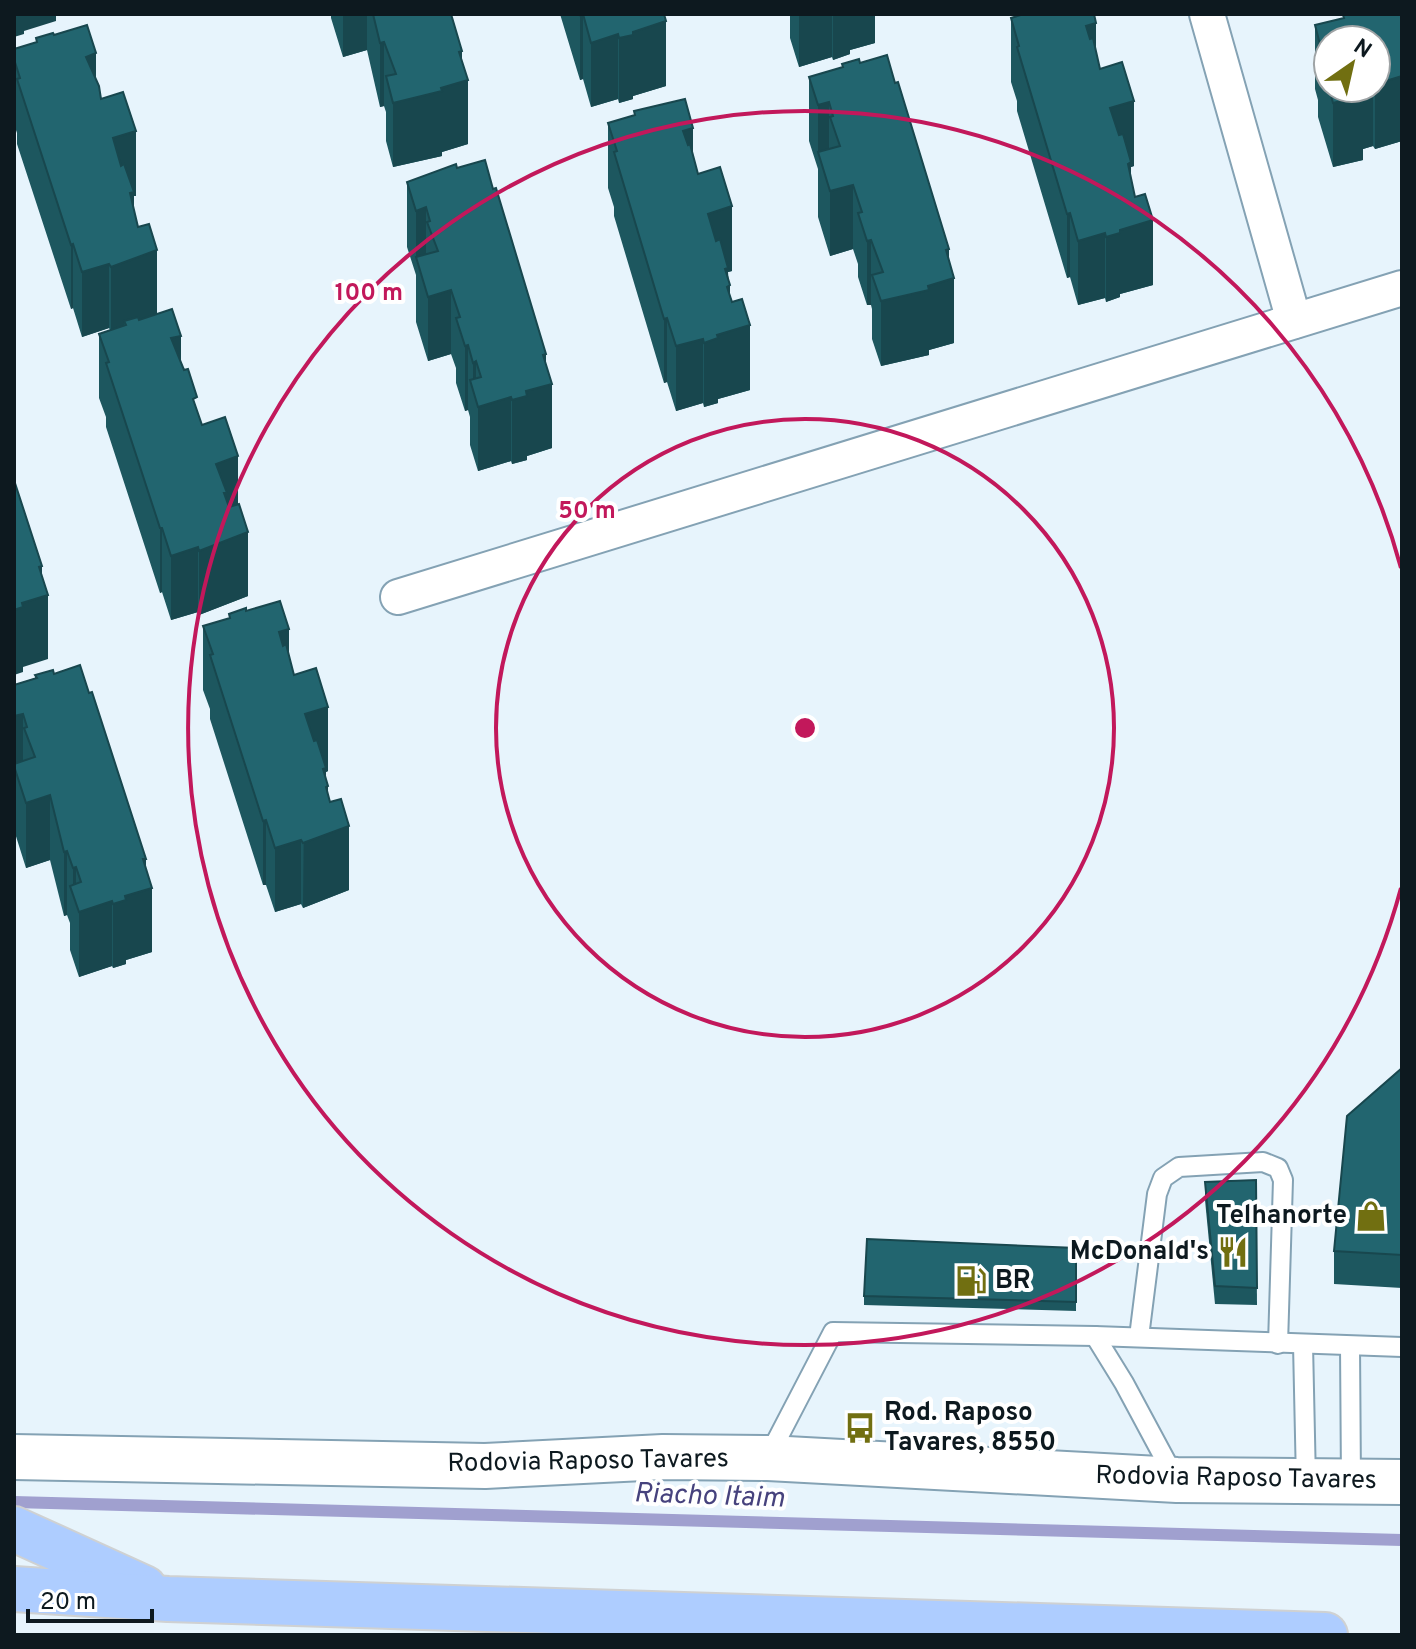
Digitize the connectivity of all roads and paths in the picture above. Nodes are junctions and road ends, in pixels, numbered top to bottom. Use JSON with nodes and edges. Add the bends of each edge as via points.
{"nodes":[{"id":1,"x":1207,"y":14,"type":"edge"},
{"id":2,"x":1402,"y":288,"type":"edge"},
{"id":3,"x":1294,"y":321,"type":"junction"},
{"id":4,"x":398,"y":597,"type":"dead end"},
{"id":5,"x":1095,"y":1336,"type":"junction"},
{"id":6,"x":1139,"y":1337,"type":"junction"},
{"id":7,"x":1278,"y":1344,"type":"junction"},
{"id":8,"x":1303,"y":1344,"type":"junction"},
{"id":9,"x":1350,"y":1346,"type":"junction"},
{"id":10,"x":1402,"y":1347,"type":"edge"},
{"id":11,"x":14,"y":1457,"type":"edge"},
{"id":12,"x":768,"y":1458,"type":"junction"},
{"id":13,"x":1177,"y":1480,"type":"junction"},
{"id":14,"x":1306,"y":1482,"type":"junction"},
{"id":15,"x":1402,"y":1482,"type":"edge"},
{"id":16,"x":1351,"y":1483,"type":"junction"},
{"id":17,"x":33,"y":1537,"type":"edge"},
{"id":18,"x":14,"y":1589,"type":"edge"},
{"id":19,"x":168,"y":1599,"type":"junction"},
{"id":20,"x":1325,"y":1635,"type":"edge"}],
"edges":[{"from":1,"to":3,"type":"street"},
{"from":2,"to":3,"type":"street"},
{"from":3,"to":4,"type":"street"},
{"from":5,"to":6,"type":"lane"},
{"from":5,"to":12,"type":"lane","via":[[833,1332]]},
{"from":5,"to":13,"type":"lane"},
{"from":6,"to":7,"type":"lane"},
{"from":6,"to":7,"type":"lane","via":[[1163,1178],[1179,1167],[1263,1162],[1278,1168],[1283,1180]]},
{"from":7,"to":8,"type":"lane"},
{"from":8,"to":9,"type":"lane"},
{"from":8,"to":14,"type":"lane"},
{"from":9,"to":10,"type":"lane"},
{"from":9,"to":16,"type":"lane"},
{"from":11,"to":12,"type":"main road","name":"Rodovia Raposo Tavares","via":[[470,1466]]},
{"from":12,"to":13,"type":"main road","name":"Rodovia Raposo Tavares"},
{"from":13,"to":14,"type":"main road","name":"Rodovia Raposo Tavares"},
{"from":14,"to":16,"type":"main road","name":"Rodovia Raposo Tavares"},
{"from":15,"to":16,"type":"main road","name":"Rodovia Raposo Tavares"},
{"from":17,"to":19,"type":"highway"},
{"from":18,"to":19,"type":"highway"},
{"from":19,"to":20,"type":"highway"}]}
